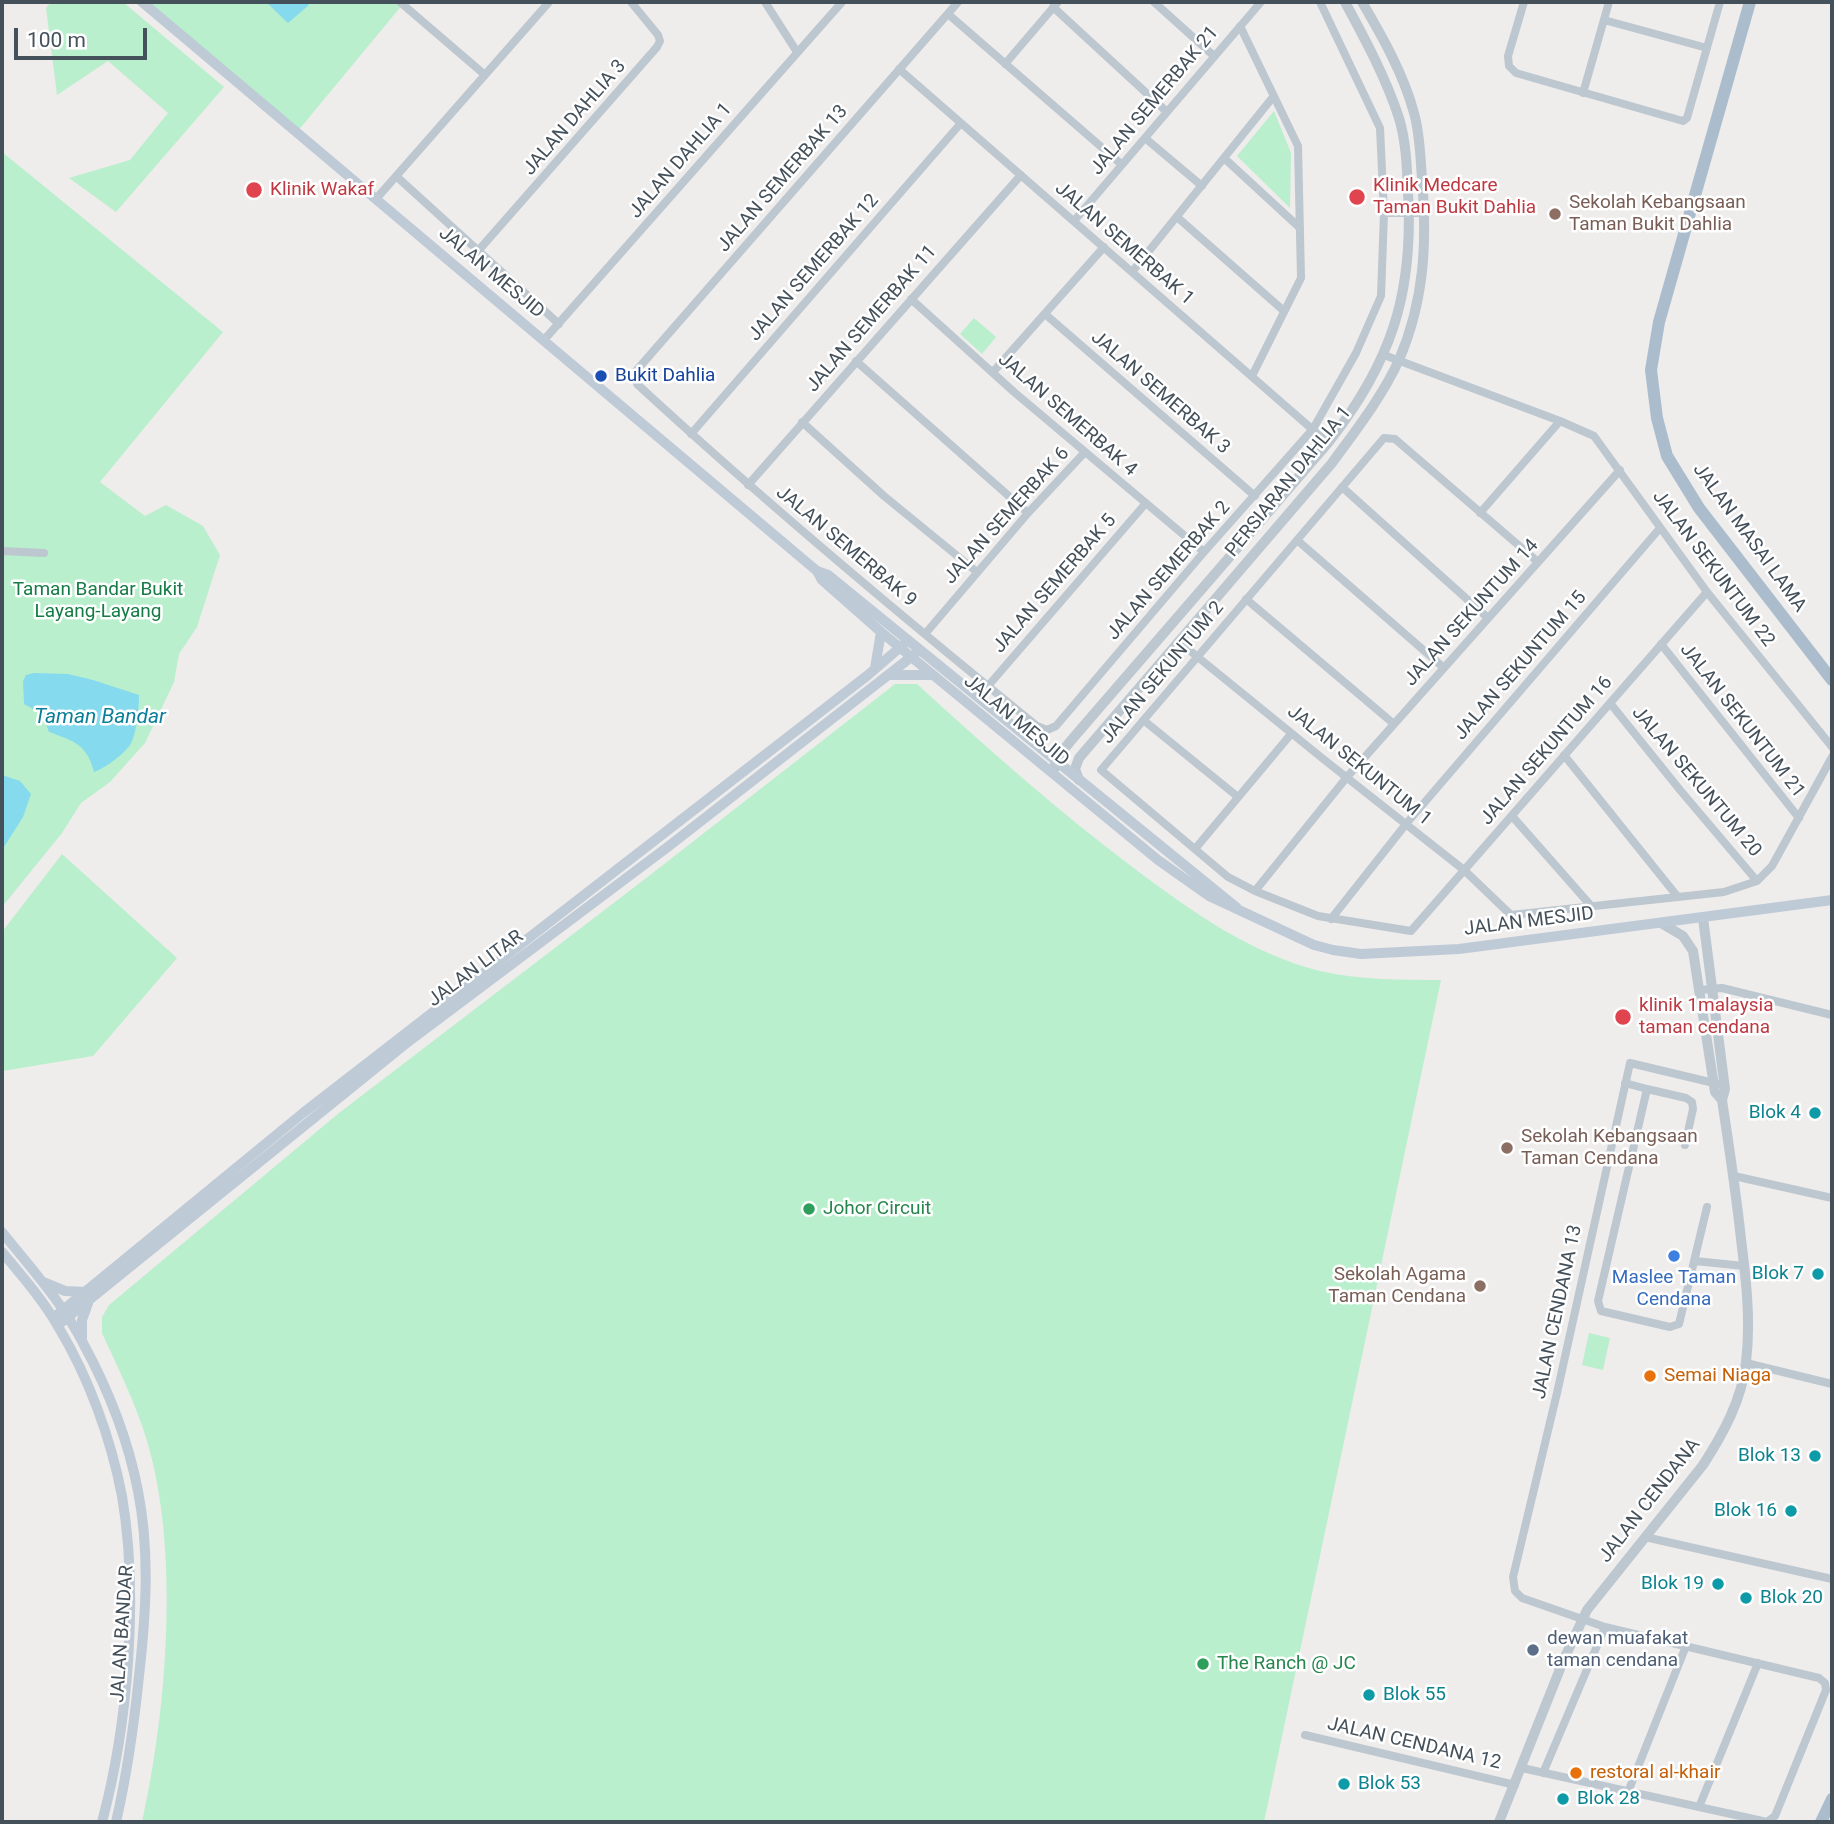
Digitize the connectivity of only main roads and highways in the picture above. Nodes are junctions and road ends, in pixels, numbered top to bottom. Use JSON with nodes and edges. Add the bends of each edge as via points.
{"nodes":[{"id":1,"x":142,"y":2,"type":"edge"},
{"id":2,"x":1751,"y":2,"type":"edge"},
{"id":3,"x":817,"y":571,"type":"junction"},
{"id":4,"x":881,"y":632,"type":"junction"},
{"id":5,"x":909,"y":640,"type":"junction"},
{"id":6,"x":900,"y":648,"type":"junction"},
{"id":7,"x":922,"y":650,"type":"junction"},
{"id":8,"x":911,"y":657,"type":"junction"},
{"id":9,"x":874,"y":670,"type":"junction"},
{"id":10,"x":889,"y":675,"type":"junction"},
{"id":11,"x":932,"y":675,"type":"junction"},
{"id":12,"x":1832,"y":680,"type":"edge"},
{"id":13,"x":1832,"y":900,"type":"edge"},
{"id":14,"x":1237,"y":908,"type":"junction"},
{"id":15,"x":2,"y":1232,"type":"edge"},
{"id":16,"x":2,"y":1252,"type":"edge"},
{"id":17,"x":43,"y":1282,"type":"junction"},
{"id":18,"x":88,"y":1296,"type":"junction"},
{"id":19,"x":60,"y":1318,"type":"junction"},
{"id":20,"x":82,"y":1340,"type":"junction"},
{"id":21,"x":121,"y":1727,"type":"junction"},
{"id":22,"x":134,"y":1727,"type":"junction"},
{"id":23,"x":1832,"y":1800,"type":"edge"},
{"id":24,"x":102,"y":1822,"type":"edge"},
{"id":25,"x":116,"y":1822,"type":"edge"},
{"id":26,"x":1821,"y":1822,"type":"edge"}],
"edges":[{"from":1,"to":3,"type":"main road","name":"JALAN MESJID"},
{"from":2,"to":12,"type":"main road","name":"JALAN MASAI LAMA","via":[[1659,322],[1652,382],[1667,456],[1681,480]]},
{"from":3,"to":4,"type":"main road","name":"JALAN MESJID"},
{"from":3,"to":5,"type":"main road","name":"JALAN MESJID"},
{"from":4,"to":6,"type":"main road","name":"JALAN MESJID"},
{"from":4,"to":9,"type":"main road"},
{"from":5,"to":6,"type":"main road","name":"JALAN LITAR"},
{"from":5,"to":7,"type":"main road","name":"JALAN MESJID"},
{"from":6,"to":8,"type":"main road","name":"JALAN MESJID"},
{"from":6,"to":9,"type":"main road","name":"JALAN LITAR"},
{"from":7,"to":8,"type":"main road","name":"JALAN LITAR"},
{"from":7,"to":14,"type":"main road","name":"JALAN MESJID"},
{"from":8,"to":10,"type":"main road","name":"JALAN LITAR"},
{"from":8,"to":11,"type":"main road","name":"JALAN MESJID"},
{"from":9,"to":18,"type":"main road","name":"JALAN LITAR","via":[[303,1113]]},
{"from":10,"to":11,"type":"main road"},
{"from":10,"to":18,"type":"main road","name":"JALAN LITAR","via":[[404,1045]]},
{"from":11,"to":14,"type":"main road","name":"JALAN MESJID","via":[[1158,860],[1209,896]]},
{"from":13,"to":14,"type":"main road","name":"JALAN MESJID","via":[[1459,949],[1361,954],[1314,945]]},
{"from":15,"to":17,"type":"main road","name":"JALAN BANDAR"},
{"from":16,"to":19,"type":"main road","name":"JALAN BANDAR"},
{"from":17,"to":18,"type":"main road"},
{"from":17,"to":19,"type":"main road","name":"JALAN BANDAR"},
{"from":18,"to":19,"type":"main road","name":"JALAN LITAR"},
{"from":18,"to":20,"type":"main road"},
{"from":19,"to":20,"type":"main road","name":"JALAN BANDAR"},
{"from":19,"to":21,"type":"main road","name":"JALAN BANDAR","via":[[106,1436],[121,1496],[130,1597]]},
{"from":20,"to":22,"type":"main road","name":"JALAN BANDAR","via":[[121,1429],[138,1491],[146,1552],[145,1618]]},
{"from":21,"to":22,"type":"main road"},
{"from":21,"to":24,"type":"main road","name":"JALAN BANDAR"},
{"from":22,"to":25,"type":"main road","name":"JALAN BANDAR"},
{"from":23,"to":26,"type":"main road"}]}
